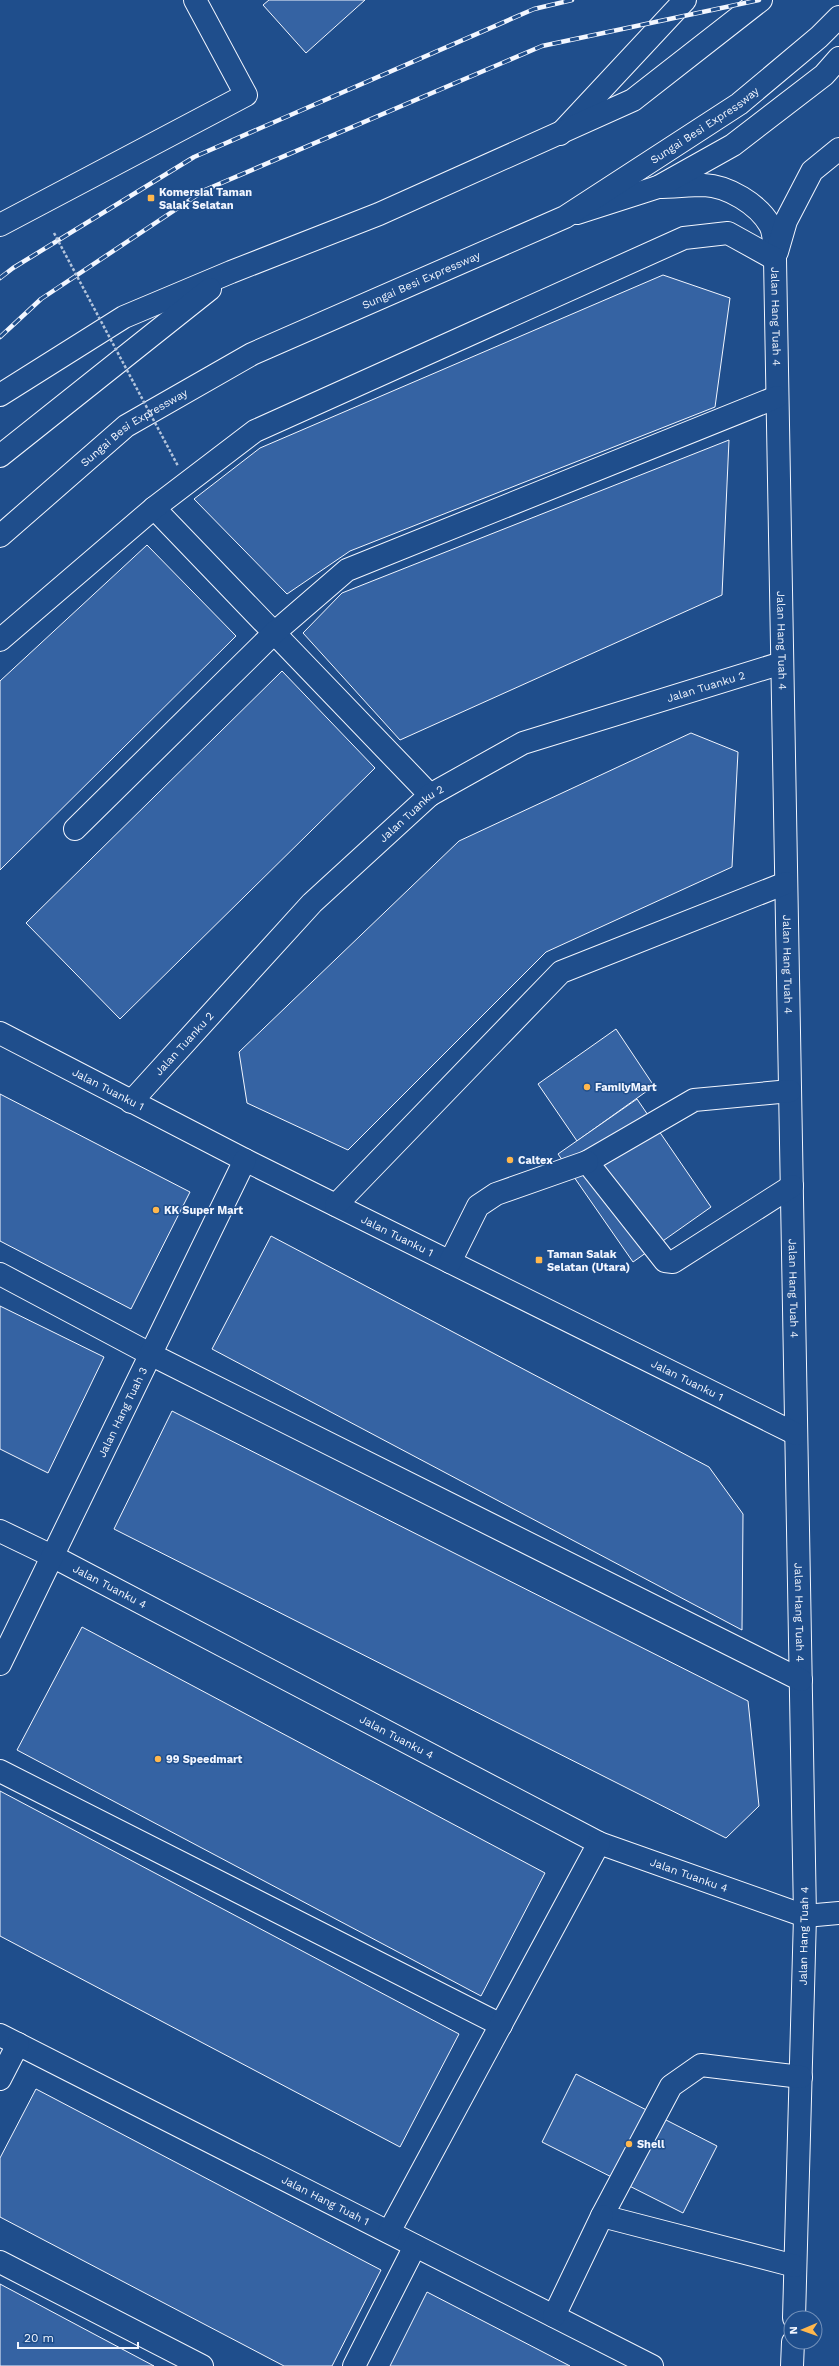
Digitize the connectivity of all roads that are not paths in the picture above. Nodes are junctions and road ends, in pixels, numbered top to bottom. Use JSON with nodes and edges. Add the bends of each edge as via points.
{"nodes":[{"id":1,"x":195,"y":0,"type":"edge"},
{"id":2,"x":685,"y":0,"type":"edge"},
{"id":3,"x":761,"y":0,"type":"edge"},
{"id":4,"x":839,"y":17,"type":"edge"},
{"id":5,"x":839,"y":58,"type":"edge"},
{"id":6,"x":559,"y":135,"type":"junction"},
{"id":7,"x":839,"y":149,"type":"edge"},
{"id":8,"x":658,"y":187,"type":"junction"},
{"id":9,"x":565,"y":217,"type":"junction"},
{"id":10,"x":0,"y":225,"type":"edge"},
{"id":11,"x":775,"y":258,"type":"junction"},
{"id":12,"x":231,"y":272,"type":"junction"},
{"id":13,"x":0,"y":395,"type":"edge"},
{"id":14,"x":777,"y":397,"type":"junction"},
{"id":15,"x":0,"y":456,"type":"edge"},
{"id":16,"x":154,"y":508,"type":"junction"},
{"id":17,"x":0,"y":536,"type":"edge"},
{"id":18,"x":274,"y":633,"type":"junction"},
{"id":19,"x":0,"y":640,"type":"edge"},
{"id":20,"x":782,"y":663,"type":"junction"},
{"id":21,"x":430,"y":795,"type":"junction"},
{"id":22,"x":75,"y":830,"type":"dead end"},
{"id":23,"x":786,"y":883,"type":"junction"},
{"id":24,"x":0,"y":1033,"type":"edge"},
{"id":25,"x":790,"y":1091,"type":"junction"},
{"id":26,"x":131,"y":1102,"type":"junction"},
{"id":27,"x":245,"y":1160,"type":"junction"},
{"id":28,"x":587,"y":1162,"type":"junction"},
{"id":29,"x":792,"y":1186,"type":"junction"},
{"id":30,"x":336,"y":1205,"type":"junction"},
{"id":31,"x":450,"y":1262,"type":"junction"},
{"id":32,"x":0,"y":1274,"type":"edge"},
{"id":33,"x":152,"y":1355,"type":"junction"},
{"id":34,"x":796,"y":1434,"type":"junction"},
{"id":35,"x":0,"y":1531,"type":"edge"},
{"id":36,"x":54,"y":1557,"type":"junction"},
{"id":37,"x":0,"y":1664,"type":"edge"},
{"id":38,"x":801,"y":1680,"type":"junction"},
{"id":39,"x":0,"y":1771,"type":"edge"},
{"id":40,"x":599,"y":1843,"type":"junction"},
{"id":41,"x":839,"y":1913,"type":"edge"},
{"id":42,"x":805,"y":1916,"type":"junction"},
{"id":43,"x":501,"y":2025,"type":"junction"},
{"id":44,"x":9,"y":2039,"type":"edge"},
{"id":45,"x":800,"y":2077,"type":"junction"},
{"id":46,"x":0,"y":2079,"type":"edge"},
{"id":47,"x":602,"y":2216,"type":"junction"},
{"id":48,"x":389,"y":2232,"type":"junction"},
{"id":49,"x":415,"y":2246,"type":"junction"},
{"id":50,"x":0,"y":2262,"type":"edge"},
{"id":51,"x":795,"y":2266,"type":"junction"},
{"id":52,"x":794,"y":2310,"type":"edge"},
{"id":53,"x":554,"y":2316,"type":"junction"},
{"id":54,"x":793,"y":2350,"type":"edge"},
{"id":55,"x":202,"y":2366,"type":"edge"},
{"id":56,"x":354,"y":2366,"type":"edge"},
{"id":57,"x":652,"y":2366,"type":"edge"},
{"id":58,"x":792,"y":2366,"type":"edge"}],
"edges":[{"from":1,"to":10,"type":"main road","via":[[246,96]]},
{"from":2,"to":6,"type":"main road"},
{"from":3,"to":6,"type":"main road","via":[[633,100]]},
{"from":4,"to":9,"type":"main road","name":"Sungai Besi Expressway","via":[[739,104]]},
{"from":5,"to":8,"type":"main road","via":[[824,75],[733,144]]},
{"from":6,"to":12,"type":"main road","via":[[379,214]]},
{"from":7,"to":11,"type":"main road","via":[[812,171],[786,221]]},
{"from":8,"to":9,"type":"main road"},
{"from":8,"to":11,"type":"main road","via":[[705,185],[723,188],[742,198],[758,210],[770,226]]},
{"from":9,"to":17,"type":"main road","name":"Sungai Besi Expressway","via":[[252,354],[126,426]]},
{"from":11,"to":14,"type":"main road","name":"Jalan Hang Tuah 4"},
{"from":11,"to":16,"type":"main road","via":[[728,233],[684,238],[255,432]]},
{"from":12,"to":13,"type":"main road","via":[[124,317]]},
{"from":12,"to":15,"type":"main road"},
{"from":14,"to":18,"type":"main road","via":[[347,570]]},
{"from":14,"to":20,"type":"main road","name":"Jalan Hang Tuah 4"},
{"from":16,"to":18,"type":"main road"},
{"from":16,"to":19,"type":"main road"},
{"from":18,"to":21,"type":"main road"},
{"from":18,"to":22,"type":"main road"},
{"from":20,"to":21,"type":"main road","name":"Jalan Tuanku 2","via":[[523,743]]},
{"from":20,"to":23,"type":"main road","name":"Jalan Hang Tuah 4"},
{"from":21,"to":26,"type":"main road","name":"Jalan Tuanku 2","via":[[312,903]]},
{"from":23,"to":25,"type":"main road","name":"Jalan Hang Tuah 4"},
{"from":23,"to":30,"type":"main road","via":[[562,972]]},
{"from":24,"to":26,"type":"main road","name":"Jalan Tuanku 1"},
{"from":25,"to":28,"type":"main road","via":[[694,1100]]},
{"from":25,"to":29,"type":"main road","name":"Jalan Hang Tuah 4"},
{"from":26,"to":27,"type":"main road","name":"Jalan Tuanku 1"},
{"from":27,"to":30,"type":"main road","name":"Jalan Tuanku 1"},
{"from":27,"to":33,"type":"main road","name":"Jalan Hang Tuah 3"},
{"from":28,"to":29,"type":"main road","via":[[664,1261],[672,1262]]},
{"from":28,"to":31,"type":"main road","via":[[496,1194],[478,1206]]},
{"from":29,"to":34,"type":"main road","name":"Jalan Hang Tuah 4"},
{"from":30,"to":31,"type":"main road","name":"Jalan Tuanku 1"},
{"from":31,"to":34,"type":"main road","name":"Jalan Tuanku 1"},
{"from":32,"to":33,"type":"main road"},
{"from":33,"to":36,"type":"main road","name":"Jalan Hang Tuah 3"},
{"from":33,"to":38,"type":"main road"},
{"from":34,"to":38,"type":"main road","name":"Jalan Hang Tuah 4"},
{"from":35,"to":36,"type":"main road","name":"Jalan Tuanku 4"},
{"from":36,"to":37,"type":"main road","name":"Jalan Hang Tuah 3"},
{"from":36,"to":40,"type":"main road","name":"Jalan Tuanku 4"},
{"from":38,"to":42,"type":"main road","name":"Jalan Hang Tuah 4"},
{"from":39,"to":43,"type":"main road"},
{"from":40,"to":42,"type":"main road","name":"Jalan Tuanku 4"},
{"from":40,"to":43,"type":"main road"},
{"from":41,"to":42,"type":"main road"},
{"from":42,"to":45,"type":"main road","name":"Jalan Hang Tuah 4"},
{"from":43,"to":48,"type":"main road"},
{"from":44,"to":46,"type":"main road"},
{"from":44,"to":48,"type":"main road","name":"Jalan Hang Tuah 1"},
{"from":45,"to":47,"type":"main road","via":[[701,2065],[671,2086]]},
{"from":45,"to":51,"type":"main road","name":"Jalan Hang Tuah 4"},
{"from":47,"to":51,"type":"main road"},
{"from":47,"to":53,"type":"main road"},
{"from":48,"to":49,"type":"main road","name":"Jalan Hang Tuah 1"},
{"from":49,"to":53,"type":"main road","name":"Jalan Hang Tuah 1"},
{"from":49,"to":56,"type":"main road"},
{"from":50,"to":55,"type":"main road"},
{"from":51,"to":52,"type":"main road","name":"Jalan Hang Tuah 4"},
{"from":53,"to":57,"type":"main road","name":"Jalan Hang Tuah 1"},
{"from":54,"to":58,"type":"main road"}]}
